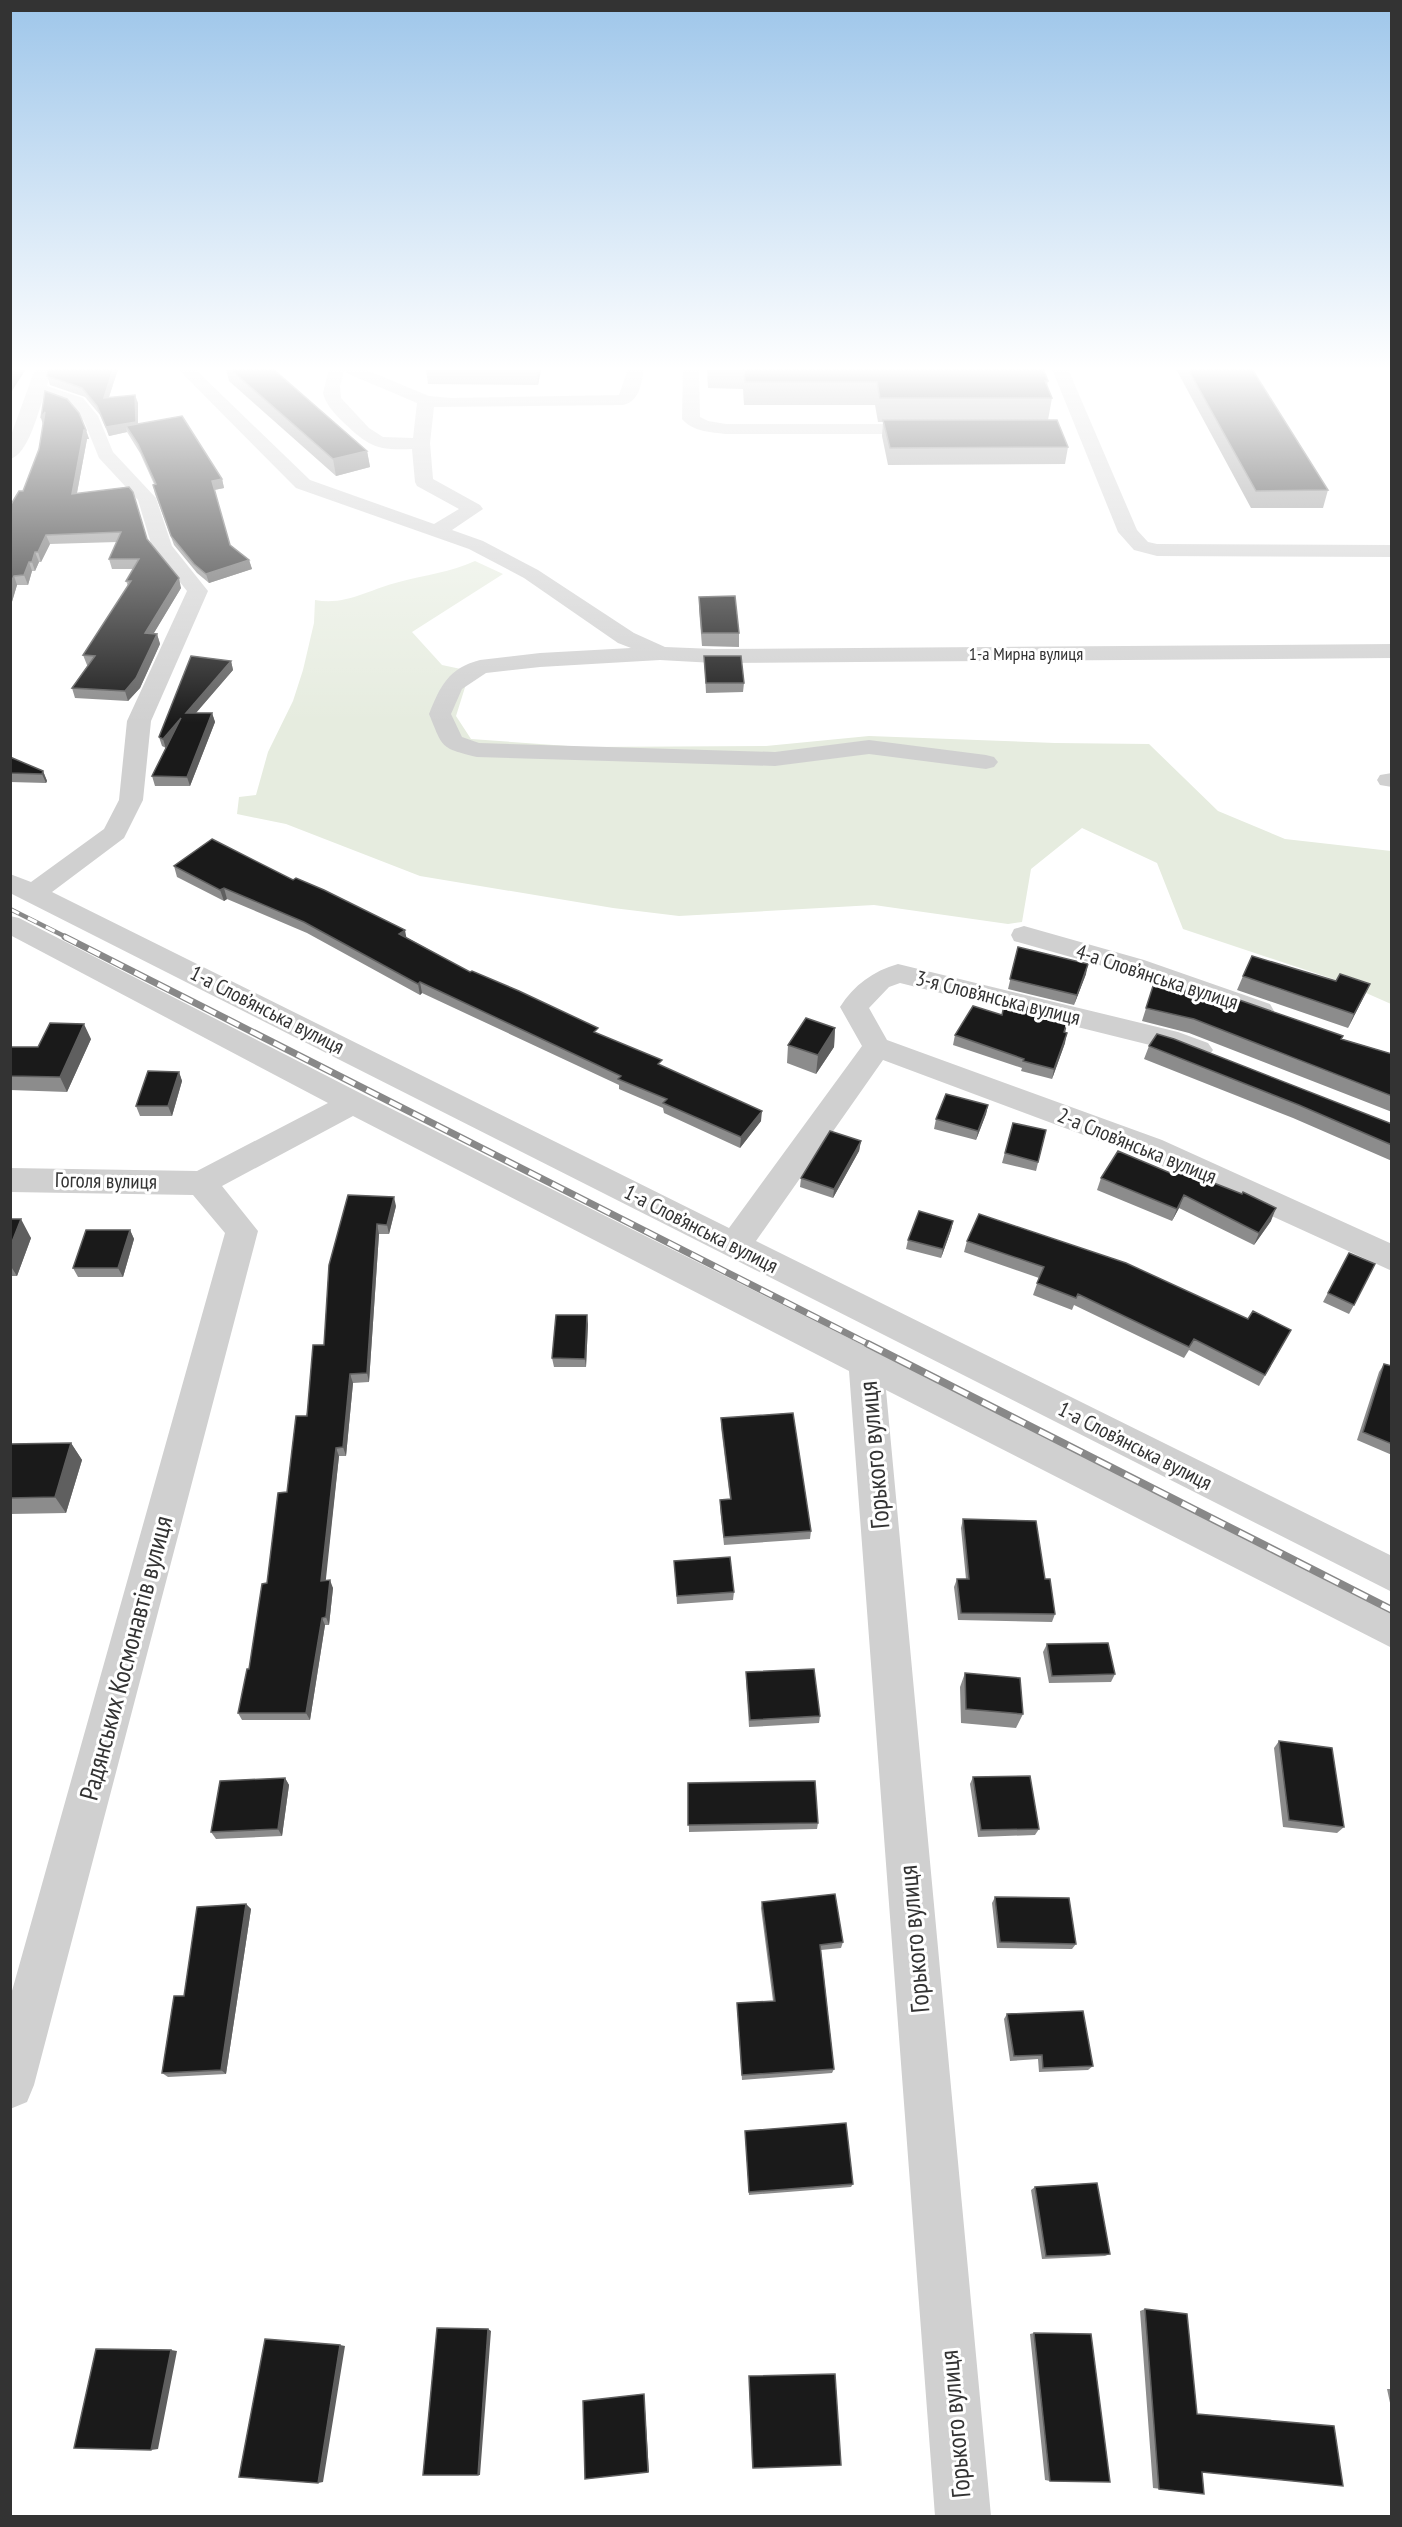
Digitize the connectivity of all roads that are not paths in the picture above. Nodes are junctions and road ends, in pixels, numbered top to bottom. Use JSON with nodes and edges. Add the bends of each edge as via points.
{"nodes":[{"id":1,"x":136,"y":487,"type":"edge"},
{"id":2,"x":311,"y":487,"type":"edge"},
{"id":3,"x":433,"y":487,"type":"edge"},
{"id":4,"x":1109,"y":487,"type":"edge"},
{"id":5,"x":436,"y":531,"type":"junction"},
{"id":6,"x":1392,"y":550,"type":"edge"},
{"id":7,"x":1392,"y":651,"type":"edge"},
{"id":8,"x":660,"y":653,"type":"junction"},
{"id":9,"x":987,"y":762,"type":"dead end"},
{"id":10,"x":22,"y":888,"type":"edge"},
{"id":11,"x":10,"y":924,"type":"edge"},
{"id":12,"x":1024,"y":935,"type":"dead end"},
{"id":13,"x":1280,"y":1018,"type":"edge"},
{"id":14,"x":877,"y":1047,"type":"junction"},
{"id":15,"x":1220,"y":1059,"type":"edge"},
{"id":16,"x":353,"y":1103,"type":"junction"},
{"id":17,"x":10,"y":1180,"type":"edge"},
{"id":18,"x":201,"y":1183,"type":"junction"},
{"id":19,"x":734,"y":1246,"type":"junction"},
{"id":20,"x":1392,"y":1258,"type":"edge"},
{"id":21,"x":866,"y":1362,"type":"junction"},
{"id":22,"x":1392,"y":1575,"type":"edge"},
{"id":23,"x":1392,"y":1630,"type":"edge"},
{"id":24,"x":10,"y":2085,"type":"edge"},
{"id":25,"x":963,"y":2517,"type":"edge"}],
"edges":[{"from":1,"to":10,"type":"street","via":[[147,498],[162,547],[198,591],[139,721],[131,801],[115,833]]},
{"from":2,"to":5,"type":"street"},
{"from":3,"to":5,"type":"street","via":[[473,509]]},
{"from":4,"to":6,"type":"street","via":[[1128,532],[1141,546],[1157,550]]},
{"from":5,"to":8,"type":"street","via":[[476,545],[531,574],[626,638]]},
{"from":7,"to":8,"type":"street","name":"1-а Мирна вулиця","via":[[714,656]]},
{"from":8,"to":9,"type":"street","via":[[480,667],[452,685],[440,714],[452,742],[477,750],[775,759],[869,747]]},
{"from":10,"to":19,"type":"street","name":"1-а Слов’янська вулиця"},
{"from":11,"to":16,"type":"street"},
{"from":12,"to":13,"type":"street","name":"4-а Слов’янська вулиця","via":[[1134,966]]},
{"from":14,"to":15,"type":"street","name":"3-я Слов’янська вулиця","via":[[854,1007],[879,981],[898,973],[1178,1042]]},
{"from":14,"to":19,"type":"street"},
{"from":14,"to":20,"type":"street","name":"2-а Слов’янська вулиця","via":[[1151,1148]]},
{"from":16,"to":18,"type":"street"},
{"from":16,"to":21,"type":"street"},
{"from":17,"to":18,"type":"street","name":"Гоголя вулиця"},
{"from":18,"to":24,"type":"street","name":"Радянських Космонавтів вулиця","via":[[242,1231]]},
{"from":19,"to":22,"type":"street","name":"1-а Слов’янська вулиця"},
{"from":21,"to":23,"type":"street"},
{"from":21,"to":25,"type":"street","name":"Горького вулиця"}]}
